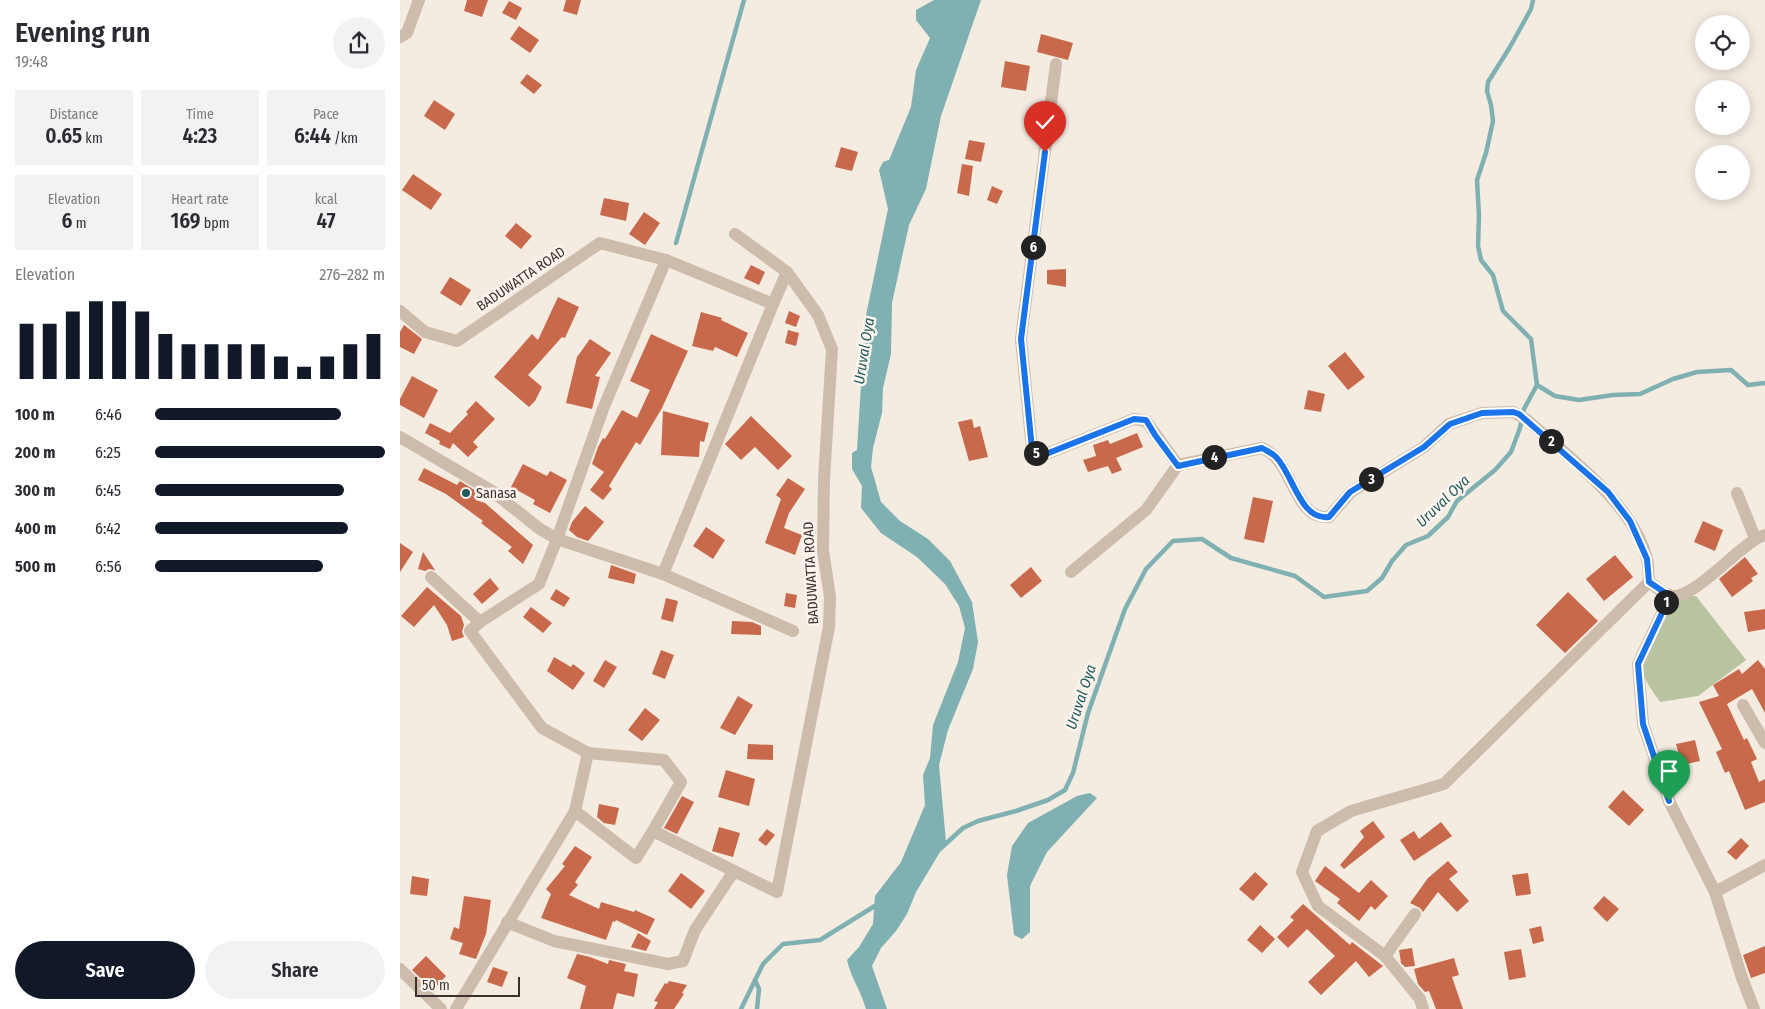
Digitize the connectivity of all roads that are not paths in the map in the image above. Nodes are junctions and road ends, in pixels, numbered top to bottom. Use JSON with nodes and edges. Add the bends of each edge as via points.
{"nodes":[{"id":1,"x":419,"y":0,"type":"edge"},
{"id":2,"x":404,"y":35,"type":"edge"},
{"id":3,"x":1056,"y":64,"type":"dead end"},
{"id":4,"x":735,"y":234,"type":"dead end"},
{"id":5,"x":666,"y":260,"type":"junction"},
{"id":6,"x":787,"y":272,"type":"junction"},
{"id":7,"x":773,"y":304,"type":"junction"},
{"id":8,"x":400,"y":311,"type":"edge"},
{"id":9,"x":400,"y":437,"type":"edge"},
{"id":10,"x":1178,"y":466,"type":"junction"},
{"id":11,"x":1737,"y":493,"type":"dead end"},
{"id":12,"x":558,"y":536,"type":"junction"},
{"id":13,"x":1760,"y":536,"type":"edge"},
{"id":14,"x":1071,"y":572,"type":"dead end"},
{"id":15,"x":663,"y":574,"type":"junction"},
{"id":16,"x":431,"y":577,"type":"dead end"},
{"id":17,"x":1649,"y":582,"type":"junction"},
{"id":18,"x":1670,"y":596,"type":"junction"},
{"id":19,"x":480,"y":622,"type":"junction"},
{"id":20,"x":794,"y":631,"type":"dead end"},
{"id":21,"x":1743,"y":704,"type":"dead end"},
{"id":22,"x":1765,"y":743,"type":"edge"},
{"id":23,"x":588,"y":753,"type":"junction"},
{"id":24,"x":575,"y":811,"type":"junction"},
{"id":25,"x":653,"y":831,"type":"junction"},
{"id":26,"x":1765,"y":866,"type":"edge"},
{"id":27,"x":734,"y":871,"type":"junction"},
{"id":28,"x":1714,"y":892,"type":"junction"},
{"id":29,"x":1415,"y":914,"type":"dead end"},
{"id":30,"x":508,"y":922,"type":"junction"},
{"id":31,"x":1385,"y":956,"type":"junction"},
{"id":32,"x":400,"y":970,"type":"edge"},
{"id":33,"x":441,"y":1009,"type":"edge"},
{"id":34,"x":456,"y":1009,"type":"edge"},
{"id":35,"x":1423,"y":1009,"type":"edge"},
{"id":36,"x":1754,"y":1009,"type":"edge"}],
"edges":[{"from":1,"to":2,"type":"street"},
{"from":3,"to":10,"type":"street","via":[[1021,339],[1032,449],[1037,454],[1046,454],[1140,418],[1146,420]]},
{"from":4,"to":6,"type":"street","name":"BADUWATTA ROAD"},
{"from":5,"to":7,"type":"street","name":"BADUWATTA ROAD"},
{"from":5,"to":8,"type":"street","name":"BADUWATTA ROAD","via":[[600,243],[457,341],[425,332]]},
{"from":5,"to":12,"type":"street","via":[[602,409]]},
{"from":6,"to":7,"type":"street"},
{"from":6,"to":27,"type":"street","name":"BADUWATTA ROAD","via":[[818,315],[832,349],[823,550],[830,597],[829,627],[777,892]]},
{"from":7,"to":15,"type":"street"},
{"from":9,"to":12,"type":"street","name":"BADUWATTA ROAD","via":[[492,491],[540,529]]},
{"from":10,"to":14,"type":"street","via":[[1146,510]]},
{"from":10,"to":17,"type":"street","via":[[1262,448],[1276,457],[1309,512],[1319,518],[1329,517],[1350,492],[1424,447],[1450,424],[1482,413],[1513,412],[1608,492],[1630,521],[1647,559]]},
{"from":11,"to":13,"type":"street"},
{"from":12,"to":15,"type":"street","name":"BADUWATTA ROAD"},
{"from":12,"to":19,"type":"street","via":[[539,584]]},
{"from":13,"to":18,"type":"street","via":[[1698,585],[1682,595]]},
{"from":15,"to":20,"type":"street","name":"BADUWATTA ROAD"},
{"from":16,"to":19,"type":"street"},
{"from":17,"to":18,"type":"street"},
{"from":17,"to":31,"type":"street","via":[[1444,784],[1351,811],[1317,831],[1302,872],[1318,906]]},
{"from":18,"to":28,"type":"street","via":[[1638,664],[1643,724],[1669,801]]},
{"from":19,"to":23,"type":"street","via":[[470,631],[542,728]]},
{"from":21,"to":22,"type":"street"},
{"from":23,"to":24,"type":"street"},
{"from":23,"to":25,"type":"street","via":[[664,760],[681,782]]},
{"from":24,"to":25,"type":"street","via":[[636,858]]},
{"from":24,"to":30,"type":"street"},
{"from":25,"to":27,"type":"street"},
{"from":26,"to":28,"type":"street"},
{"from":27,"to":30,"type":"street","via":[[695,930],[683,960],[668,964],[554,941]]},
{"from":28,"to":36,"type":"street"},
{"from":29,"to":31,"type":"street"},
{"from":30,"to":34,"type":"street"},
{"from":31,"to":35,"type":"street","via":[[1420,999]]},
{"from":32,"to":33,"type":"street"}]}
